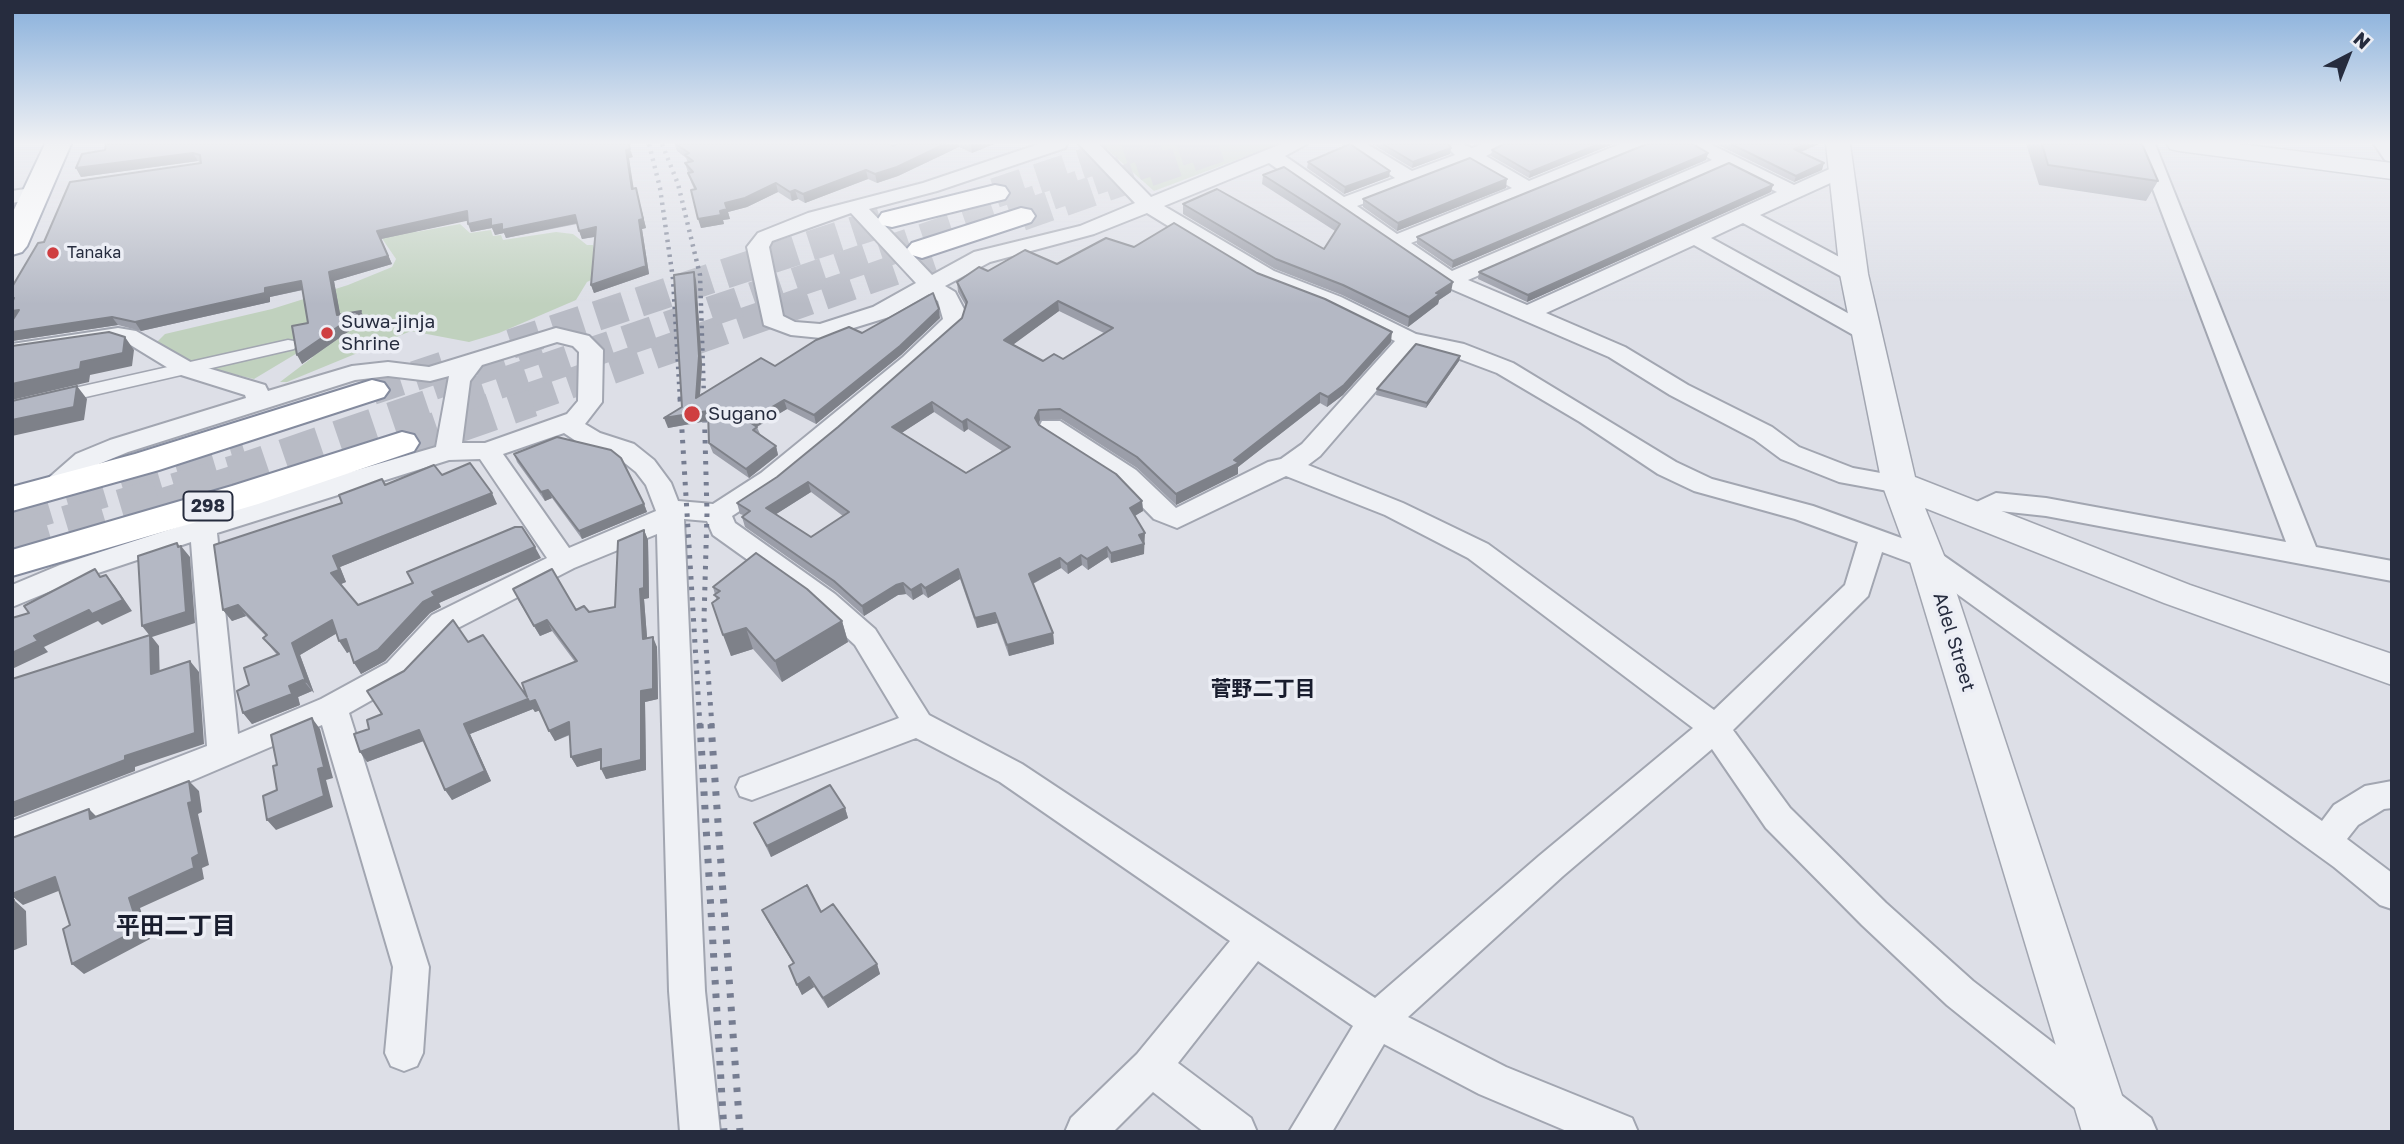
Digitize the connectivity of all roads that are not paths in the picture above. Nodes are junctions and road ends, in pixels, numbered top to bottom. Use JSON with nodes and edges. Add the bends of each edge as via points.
{"nodes":[{"id":1,"x":24,"y":197,"type":"edge"},
{"id":2,"x":889,"y":197,"type":"edge"},
{"id":3,"x":980,"y":197,"type":"tunnel mouth"},
{"id":4,"x":1140,"y":197,"type":"edge"},
{"id":5,"x":1167,"y":197,"type":"edge"},
{"id":6,"x":1331,"y":197,"type":"edge"},
{"id":7,"x":1362,"y":197,"type":"edge"},
{"id":8,"x":1504,"y":197,"type":"edge"},
{"id":9,"x":1640,"y":197,"type":"edge"},
{"id":10,"x":1782,"y":197,"type":"edge"},
{"id":11,"x":1844,"y":197,"type":"edge"},
{"id":12,"x":2165,"y":197,"type":"edge"},
{"id":13,"x":1148,"y":205,"type":"junction"},
{"id":14,"x":1342,"y":205,"type":"junction"},
{"id":15,"x":855,"y":206,"type":"junction"},
{"id":16,"x":1744,"y":215,"type":"junction"},
{"id":17,"x":1021,"y":216,"type":"tunnel mouth"},
{"id":18,"x":895,"y":223,"type":"tunnel mouth"},
{"id":19,"x":1695,"y":237,"type":"junction"},
{"id":20,"x":1396,"y":242,"type":"junction"},
{"id":21,"x":12,"y":246,"type":"edge"},
{"id":22,"x":928,"y":263,"type":"junction"},
{"id":23,"x":1854,"y":274,"type":"junction"},
{"id":24,"x":1450,"y":279,"type":"junction"},
{"id":25,"x":1528,"y":313,"type":"junction"},
{"id":26,"x":1865,"y":332,"type":"junction"},
{"id":27,"x":1409,"y":339,"type":"junction"},
{"id":28,"x":288,"y":345,"type":"dead end"},
{"id":29,"x":12,"y":351,"type":"edge"},
{"id":30,"x":472,"y":363,"type":"junction"},
{"id":31,"x":186,"y":369,"type":"junction"},
{"id":32,"x":260,"y":404,"type":"junction"},
{"id":33,"x":12,"y":408,"type":"edge"},
{"id":34,"x":388,"y":417,"type":"junction"},
{"id":35,"x":566,"y":424,"type":"junction"},
{"id":36,"x":1051,"y":427,"type":"dead end"},
{"id":37,"x":487,"y":451,"type":"junction"},
{"id":38,"x":448,"y":452,"type":"junction"},
{"id":39,"x":246,"y":463,"type":"tunnel mouth"},
{"id":40,"x":1288,"y":467,"type":"junction"},
{"id":41,"x":1899,"y":484,"type":"junction"},
{"id":42,"x":50,"y":488,"type":"junction"},
{"id":43,"x":12,"y":499,"type":"edge"},
{"id":44,"x":1977,"y":512,"type":"junction"},
{"id":45,"x":670,"y":513,"type":"junction"},
{"id":46,"x":718,"y":513,"type":"junction"},
{"id":47,"x":203,"y":529,"type":"junction"},
{"id":48,"x":1873,"y":536,"type":"junction"},
{"id":49,"x":2305,"y":555,"type":"junction"},
{"id":50,"x":1927,"y":558,"type":"junction"},
{"id":51,"x":564,"y":561,"type":"junction"},
{"id":52,"x":62,"y":562,"type":"junction"},
{"id":53,"x":12,"y":563,"type":"edge"},
{"id":54,"x":2392,"y":572,"type":"edge"},
{"id":55,"x":12,"y":597,"type":"edge"},
{"id":56,"x":2392,"y":670,"type":"edge"},
{"id":57,"x":332,"y":708,"type":"junction"},
{"id":58,"x":918,"y":724,"type":"junction"},
{"id":59,"x":1715,"y":728,"type":"junction"},
{"id":60,"x":224,"y":753,"type":"junction"},
{"id":61,"x":752,"y":787,"type":"dead end"},
{"id":62,"x":2392,"y":794,"type":"edge"},
{"id":63,"x":12,"y":836,"type":"edge"},
{"id":64,"x":2325,"y":843,"type":"junction"},
{"id":65,"x":2392,"y":894,"type":"edge"},
{"id":66,"x":1254,"y":937,"type":"junction"},
{"id":67,"x":1377,"y":1021,"type":"junction"},
{"id":68,"x":404,"y":1053,"type":"dead end"},
{"id":69,"x":1151,"y":1067,"type":"junction"},
{"id":70,"x":2103,"y":1116,"type":"edge"},
{"id":71,"x":700,"y":1132,"type":"edge"},
{"id":72,"x":1085,"y":1132,"type":"edge"},
{"id":73,"x":1237,"y":1132,"type":"edge"},
{"id":74,"x":1309,"y":1132,"type":"edge"},
{"id":75,"x":1618,"y":1132,"type":"edge"},
{"id":76,"x":2137,"y":1132,"type":"edge"}],
"edges":[{"from":1,"to":21,"type":"highway"},
{"from":2,"to":15,"type":"street"},
{"from":3,"to":18,"type":"highway"},
{"from":4,"to":13,"type":"street"},
{"from":5,"to":13,"type":"street"},
{"from":6,"to":14,"type":"street"},
{"from":7,"to":14,"type":"street"},
{"from":8,"to":20,"type":"street"},
{"from":9,"to":24,"type":"street"},
{"from":10,"to":16,"type":"street"},
{"from":11,"to":23,"type":"street","name":"Adel Street"},
{"from":12,"to":49,"type":"street"},
{"from":13,"to":22,"type":"street","via":[[1087,230],[982,257]]},
{"from":13,"to":27,"type":"street","via":[[1266,276]]},
{"from":14,"to":20,"type":"street"},
{"from":15,"to":22,"type":"street"},
{"from":15,"to":22,"type":"street","via":[[765,237],[758,247],[772,320],[791,328],[821,331],[881,312]]},
{"from":16,"to":19,"type":"street"},
{"from":16,"to":23,"type":"street"},
{"from":17,"to":22,"type":"highway"},
{"from":19,"to":25,"type":"street"},
{"from":19,"to":26,"type":"street"},
{"from":20,"to":24,"type":"street"},
{"from":22,"to":46,"type":"street","via":[[955,313],[954,321],[770,479]]},
{"from":23,"to":26,"type":"street","name":"Adel Street"},
{"from":24,"to":25,"type":"street"},
{"from":25,"to":41,"type":"street","via":[[1617,352],[1763,433],[1790,453],[1847,476]]},
{"from":26,"to":41,"type":"street","name":"Adel Street"},
{"from":27,"to":40,"type":"street","via":[[1311,450]]},
{"from":27,"to":48,"type":"street","via":[[1456,349],[1505,368],[1667,468],[1703,485]]},
{"from":28,"to":31,"type":"street"},
{"from":29,"to":31,"type":"street","via":[[118,335],[136,338]]},
{"from":30,"to":32,"type":"street","via":[[430,373],[366,370]]},
{"from":30,"to":35,"type":"street","via":[[556,335],[581,341],[591,350],[590,402]]},
{"from":30,"to":38,"type":"street","via":[[458,380]]},
{"from":31,"to":32,"type":"street","via":[[256,390]]},
{"from":31,"to":33,"type":"street"},
{"from":32,"to":42,"type":"street","via":[[119,446],[85,460]]},
{"from":34,"to":39,"type":"highway","number":"298"},
{"from":34,"to":42,"type":"highway","via":[[147,462]]},
{"from":34,"to":52,"type":"highway","number":"298","via":[[245,495]]},
{"from":35,"to":37,"type":"street"},
{"from":35,"to":45,"type":"street","via":[[635,458],[658,483]]},
{"from":36,"to":40,"type":"street","via":[[1128,476],[1163,513],[1177,519],[1277,468]]},
{"from":37,"to":38,"type":"street"},
{"from":37,"to":51,"type":"street"},
{"from":38,"to":47,"type":"street"},
{"from":40,"to":59,"type":"street","via":[[1394,509],[1478,551]]},
{"from":41,"to":44,"type":"street"},
{"from":41,"to":50,"type":"street","name":"Adel Street"},
{"from":42,"to":43,"type":"highway"},
{"from":44,"to":49,"type":"street","via":[[1996,502],[2046,508]]},
{"from":44,"to":56,"type":"street","via":[[2177,594]]},
{"from":45,"to":46,"type":"street"},
{"from":45,"to":51,"type":"street","via":[[660,522]]},
{"from":45,"to":71,"type":"street","via":[[687,991]]},
{"from":46,"to":58,"type":"street","via":[[723,528],[825,601],[865,636]]},
{"from":47,"to":52,"type":"street"},
{"from":47,"to":60,"type":"street"},
{"from":48,"to":50,"type":"street"},
{"from":48,"to":59,"type":"street","via":[[1858,589]]},
{"from":49,"to":54,"type":"street"},
{"from":50,"to":64,"type":"street"},
{"from":50,"to":70,"type":"street","name":"Adel Street"},
{"from":51,"to":57,"type":"street","via":[[442,624],[397,671]]},
{"from":52,"to":53,"type":"highway","number":"298"},
{"from":52,"to":55,"type":"street"},
{"from":57,"to":60,"type":"street"},
{"from":57,"to":68,"type":"street","via":[[411,967]]},
{"from":58,"to":61,"type":"street"},
{"from":58,"to":66,"type":"street","via":[[1012,773]]},
{"from":59,"to":67,"type":"street"},
{"from":59,"to":70,"type":"street","via":[[1778,818],[1874,915]]},
{"from":60,"to":63,"type":"street"},
{"from":62,"to":64,"type":"street","via":[[2376,796],[2346,815]]},
{"from":64,"to":65,"type":"street"},
{"from":66,"to":67,"type":"street"},
{"from":66,"to":69,"type":"street"},
{"from":67,"to":74,"type":"street"},
{"from":67,"to":75,"type":"street","via":[[1493,1081]]},
{"from":69,"to":72,"type":"street"},
{"from":69,"to":73,"type":"street"},
{"from":70,"to":76,"type":"street"}]}
